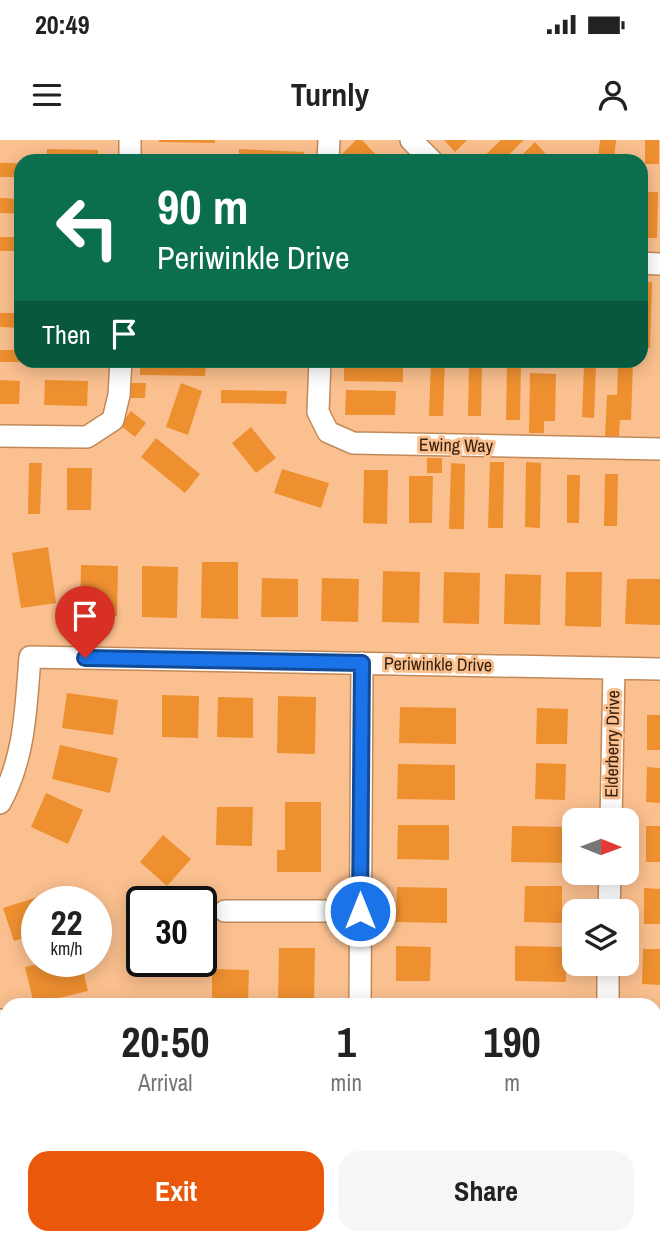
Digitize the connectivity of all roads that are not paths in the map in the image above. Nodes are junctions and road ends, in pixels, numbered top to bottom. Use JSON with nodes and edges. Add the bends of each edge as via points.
{"nodes":[{"id":1,"x":411,"y":140,"type":"edge"},
{"id":2,"x":425,"y":154,"type":"edge"},
{"id":3,"x":121,"y":368,"type":"edge"},
{"id":4,"x":320,"y":368,"type":"edge"},
{"id":5,"x":0,"y":436,"type":"edge"},
{"id":6,"x":660,"y":449,"type":"edge"},
{"id":7,"x":362,"y":663,"type":"junction"},
{"id":8,"x":614,"y":668,"type":"junction"},
{"id":9,"x":660,"y":669,"type":"edge"},
{"id":10,"x":0,"y":803,"type":"edge"},
{"id":11,"x":611,"y":808,"type":"edge"},
{"id":12,"x":225,"y":911,"type":"dead end"},
{"id":13,"x":360,"y":911,"type":"junction"},
{"id":14,"x":608,"y":976,"type":"edge"},
{"id":15,"x":360,"y":998,"type":"edge"},
{"id":16,"x":608,"y":998,"type":"edge"}],
"edges":[{"from":1,"to":2,"type":"street"},
{"from":3,"to":5,"type":"street","via":[[113,421],[87,437]]},
{"from":4,"to":6,"type":"street","name":"Ewing Way","via":[[318,412],[328,432],[353,443]]},
{"from":7,"to":8,"type":"street","name":"Periwinkle Drive"},
{"from":7,"to":10,"type":"street","name":"Periwinkle Drive","via":[[30,657],[23,738]]},
{"from":7,"to":13,"type":"street"},
{"from":8,"to":9,"type":"street","name":"Periwinkle Drive"},
{"from":8,"to":11,"type":"street","name":"Elderberry Drive"},
{"from":12,"to":13,"type":"street"},
{"from":13,"to":15,"type":"street"},
{"from":14,"to":16,"type":"street"}]}
